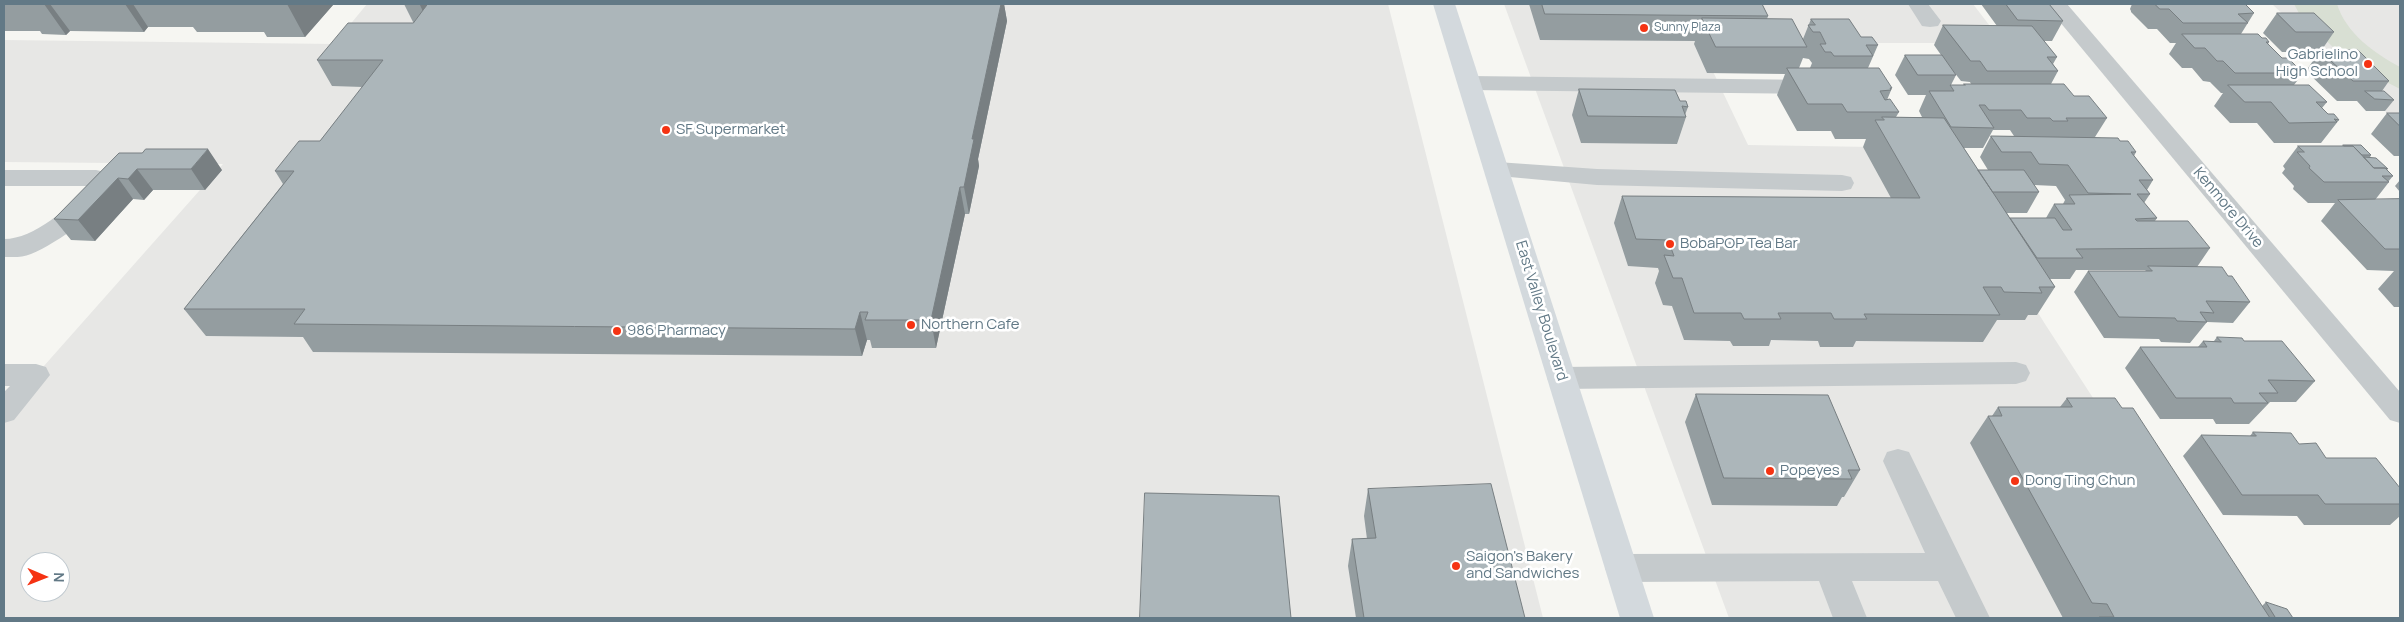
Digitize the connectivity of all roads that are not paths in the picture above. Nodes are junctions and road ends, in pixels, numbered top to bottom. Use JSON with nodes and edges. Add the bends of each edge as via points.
{"nodes":[{"id":1,"x":1444,"y":4,"type":"edge"},
{"id":2,"x":1918,"y":4,"type":"edge"},
{"id":3,"x":2056,"y":4,"type":"edge"},
{"id":4,"x":1930,"y":21,"type":"dead end"},
{"id":5,"x":1469,"y":83,"type":"junction"},
{"id":6,"x":1835,"y":87,"type":"edge"},
{"id":7,"x":1497,"y":170,"type":"junction"},
{"id":8,"x":4,"y":178,"type":"edge"},
{"id":9,"x":1842,"y":183,"type":"dead end"},
{"id":10,"x":4,"y":248,"type":"edge"},
{"id":11,"x":2016,"y":373,"type":"dead end"},
{"id":12,"x":4,"y":374,"type":"edge"},
{"id":13,"x":1561,"y":378,"type":"junction"},
{"id":14,"x":4,"y":412,"type":"edge"},
{"id":15,"x":2400,"y":412,"type":"edge"},
{"id":16,"x":1898,"y":461,"type":"dead end"},
{"id":17,"x":1830,"y":567,"type":"junction"},
{"id":18,"x":1948,"y":567,"type":"junction"},
{"id":19,"x":1621,"y":568,"type":"junction"},
{"id":20,"x":1637,"y":618,"type":"edge"},
{"id":21,"x":1850,"y":618,"type":"edge"},
{"id":22,"x":1973,"y":618,"type":"edge"}],
"edges":[{"from":1,"to":5,"type":"main road","name":"East Valley Boulevard"},
{"from":2,"to":4,"type":"street"},
{"from":3,"to":15,"type":"street","name":"Kenmore Drive"},
{"from":5,"to":6,"type":"street"},
{"from":5,"to":7,"type":"main road","name":"East Valley Boulevard"},
{"from":7,"to":9,"type":"street","via":[[1597,177]]},
{"from":7,"to":13,"type":"main road","name":"East Valley Boulevard"},
{"from":8,"to":10,"type":"street","via":[[96,178],[106,186],[71,219],[22,248]]},
{"from":11,"to":13,"type":"street"},
{"from":12,"to":14,"type":"street","via":[[36,375]]},
{"from":13,"to":19,"type":"main road","name":"East Valley Boulevard"},
{"from":16,"to":18,"type":"street"},
{"from":17,"to":18,"type":"street"},
{"from":17,"to":19,"type":"street"},
{"from":17,"to":21,"type":"street"},
{"from":18,"to":22,"type":"street"},
{"from":19,"to":20,"type":"main road","name":"East Valley Boulevard"}]}
